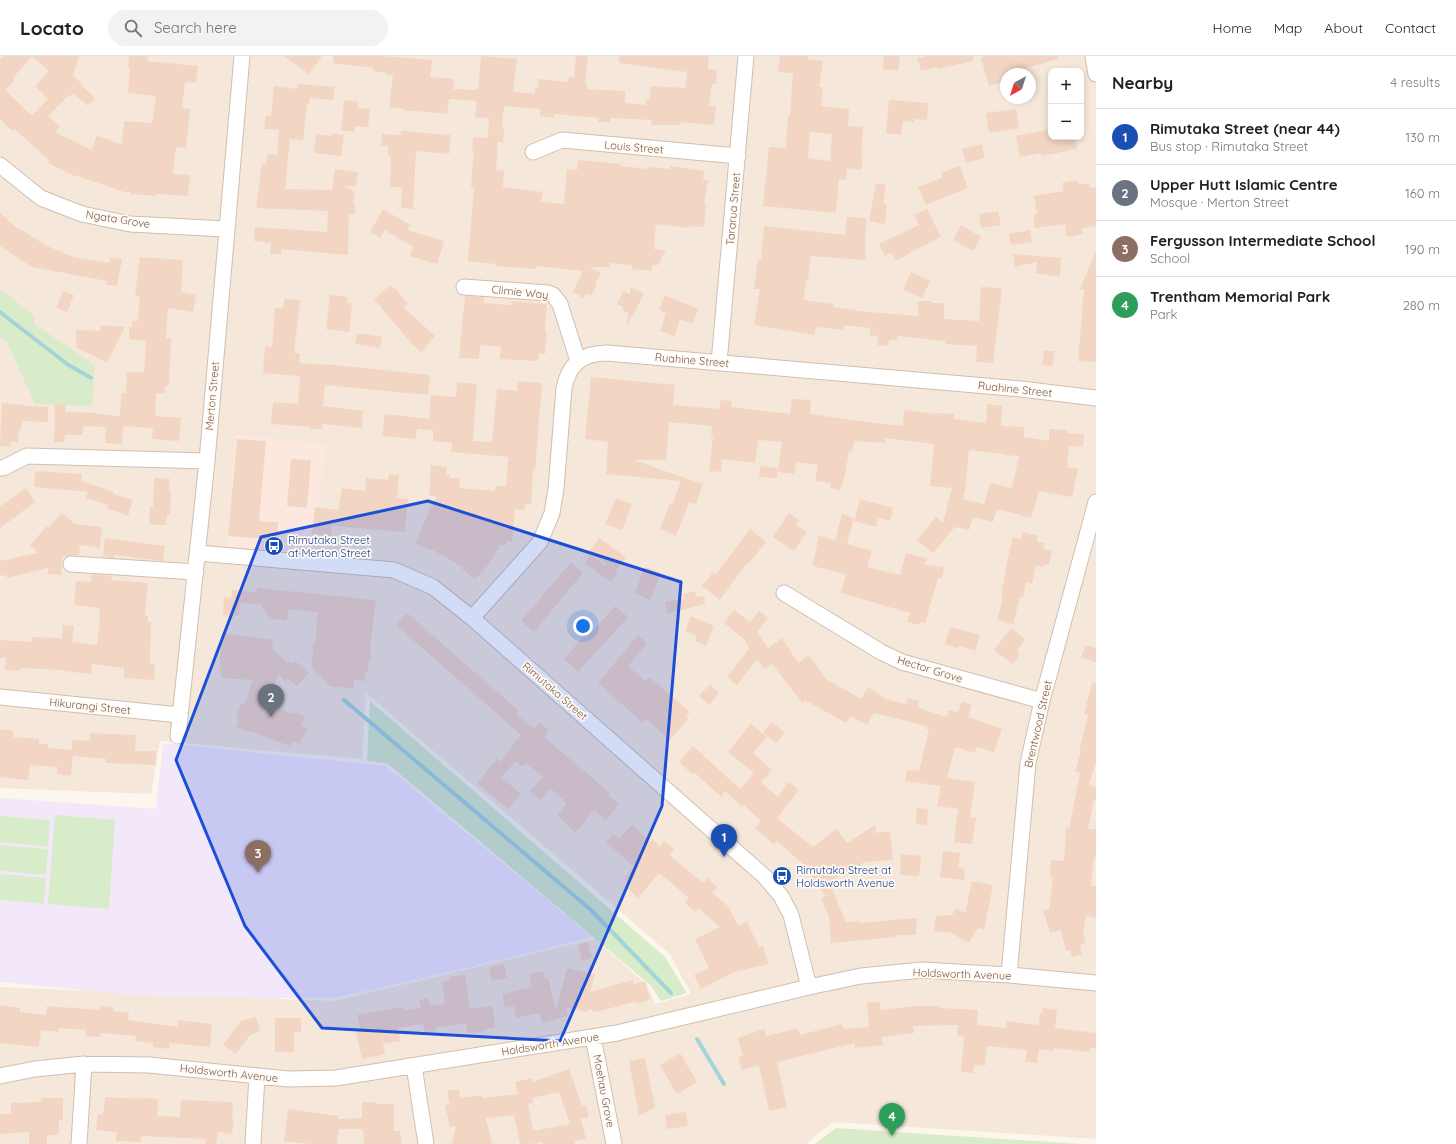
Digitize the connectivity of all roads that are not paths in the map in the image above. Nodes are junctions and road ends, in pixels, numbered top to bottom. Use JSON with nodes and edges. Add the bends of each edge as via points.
{"nodes":[{"id":1,"x":242,"y":56,"type":"edge"},
{"id":2,"x":746,"y":56,"type":"edge"},
{"id":3,"x":1093,"y":56,"type":"edge"},
{"id":4,"x":1096,"y":74,"type":"edge"},
{"id":5,"x":533,"y":152,"type":"dead end"},
{"id":6,"x":738,"y":156,"type":"junction"},
{"id":7,"x":0,"y":164,"type":"edge"},
{"id":8,"x":226,"y":229,"type":"junction"},
{"id":9,"x":464,"y":286,"type":"dead end"},
{"id":10,"x":578,"y":361,"type":"junction"},
{"id":11,"x":719,"y":363,"type":"junction"},
{"id":12,"x":1096,"y":398,"type":"edge"},
{"id":13,"x":207,"y":461,"type":"junction"},
{"id":14,"x":0,"y":468,"type":"edge"},
{"id":15,"x":1096,"y":502,"type":"edge"},
{"id":16,"x":198,"y":553,"type":"junction"},
{"id":17,"x":71,"y":564,"type":"dead end"},
{"id":18,"x":196,"y":572,"type":"junction"},
{"id":19,"x":784,"y":593,"type":"dead end"},
{"id":20,"x":472,"y":618,"type":"junction"},
{"id":21,"x":0,"y":697,"type":"edge"},
{"id":22,"x":1042,"y":701,"type":"junction"},
{"id":23,"x":180,"y":715,"type":"junction"},
{"id":24,"x":178,"y":736,"type":"dead end"},
{"id":25,"x":1009,"y":975,"type":"junction"},
{"id":26,"x":1096,"y":983,"type":"edge"},
{"id":27,"x":809,"y":987,"type":"junction"},
{"id":28,"x":593,"y":1037,"type":"junction"},
{"id":29,"x":84,"y":1064,"type":"junction"},
{"id":30,"x":414,"y":1066,"type":"junction"},
{"id":31,"x":0,"y":1076,"type":"edge"},
{"id":32,"x":257,"y":1076,"type":"junction"},
{"id":33,"x":79,"y":1144,"type":"edge"},
{"id":34,"x":253,"y":1144,"type":"edge"},
{"id":35,"x":426,"y":1144,"type":"edge"},
{"id":36,"x":614,"y":1144,"type":"edge"}],
"edges":[{"from":1,"to":8,"type":"street","name":"Merton Street"},
{"from":2,"to":6,"type":"street","name":"Tararua Street"},
{"from":3,"to":4,"type":"street"},
{"from":5,"to":6,"type":"street","name":"Louis Street","via":[[562,140]]},
{"from":6,"to":11,"type":"street","name":"Tararua Street"},
{"from":7,"to":8,"type":"street","name":"Ngata Grove","via":[[41,198],[82,214],[130,224]]},
{"from":8,"to":13,"type":"street","name":"Merton Street"},
{"from":9,"to":10,"type":"street","name":"Climie Way","via":[[553,295],[560,304]]},
{"from":10,"to":11,"type":"street","name":"Ruahine Street","via":[[601,353]]},
{"from":10,"to":20,"type":"street","via":[[566,377],[564,388],[552,513],[540,542]]},
{"from":11,"to":12,"type":"street","name":"Ruahine Street","via":[[1021,389]]},
{"from":13,"to":14,"type":"street","via":[[27,456]]},
{"from":13,"to":16,"type":"street","name":"Merton Street"},
{"from":15,"to":22,"type":"street","name":"Brentwood Street"},
{"from":16,"to":18,"type":"street","name":"Merton Street"},
{"from":16,"to":20,"type":"street","name":"Rimutaka Street","via":[[394,570],[433,586]]},
{"from":17,"to":18,"type":"street"},
{"from":18,"to":23,"type":"street","name":"Merton Street"},
{"from":19,"to":22,"type":"street","name":"Hector Grove","via":[[902,662]]},
{"from":20,"to":27,"type":"street","name":"Rimutaka Street","via":[[768,881],[781,896],[791,915]]},
{"from":21,"to":23,"type":"street","name":"Hikurangi Street"},
{"from":22,"to":25,"type":"street","name":"Brentwood Street","via":[[1028,763]]},
{"from":23,"to":24,"type":"street","name":"Merton Street"},
{"from":25,"to":26,"type":"street","name":"Holdsworth Avenue"},
{"from":25,"to":27,"type":"street","name":"Holdsworth Avenue","via":[[922,970],[861,976]]},
{"from":27,"to":28,"type":"street","name":"Holdsworth Avenue","via":[[641,1028]]},
{"from":28,"to":30,"type":"street","name":"Holdsworth Avenue"},
{"from":28,"to":36,"type":"street","name":"Moehau Grove"},
{"from":29,"to":31,"type":"street","name":"Holdsworth Avenue","via":[[41,1068]]},
{"from":29,"to":32,"type":"street","name":"Holdsworth Avenue","via":[[148,1065]]},
{"from":29,"to":33,"type":"street"},
{"from":30,"to":32,"type":"street","name":"Holdsworth Avenue","via":[[336,1078],[288,1079]]},
{"from":30,"to":35,"type":"street"},
{"from":32,"to":34,"type":"street"}]}
